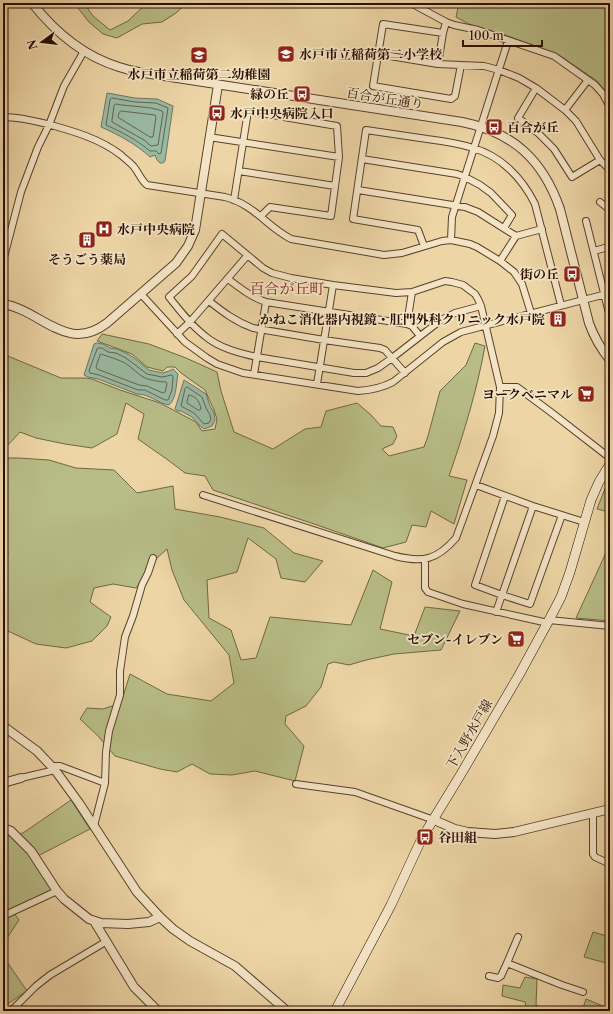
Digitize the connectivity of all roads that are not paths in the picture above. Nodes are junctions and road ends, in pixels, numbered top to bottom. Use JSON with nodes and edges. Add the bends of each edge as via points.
{"nodes":[{"id":1,"x":32,"y":3,"type":"edge"},
{"id":2,"x":411,"y":3,"type":"edge"},
{"id":3,"x":446,"y":22,"type":"junction"},
{"id":4,"x":443,"y":33,"type":"junction"},
{"id":5,"x":508,"y":41,"type":"junction"},
{"id":6,"x":84,"y":51,"type":"junction"},
{"id":7,"x":378,"y":54,"type":"junction"},
{"id":8,"x":438,"y":64,"type":"junction"},
{"id":9,"x":461,"y":65,"type":"junction"},
{"id":10,"x":499,"y":70,"type":"junction"},
{"id":11,"x":588,"y":80,"type":"junction"},
{"id":12,"x":218,"y":85,"type":"junction"},
{"id":13,"x":536,"y":88,"type":"junction"},
{"id":14,"x":610,"y":107,"type":"edge"},
{"id":15,"x":566,"y":110,"type":"junction"},
{"id":16,"x":3,"y":117,"type":"edge"},
{"id":17,"x":49,"y":125,"type":"junction"},
{"id":18,"x":481,"y":126,"type":"junction"},
{"id":19,"x":209,"y":137,"type":"junction"},
{"id":20,"x":243,"y":142,"type":"junction"},
{"id":21,"x":474,"y":148,"type":"junction"},
{"id":22,"x":339,"y":157,"type":"junction"},
{"id":23,"x":362,"y":159,"type":"junction"},
{"id":24,"x":600,"y":160,"type":"junction"},
{"id":25,"x":610,"y":170,"type":"edge"},
{"id":26,"x":239,"y":171,"type":"junction"},
{"id":27,"x":465,"y":177,"type":"junction"},
{"id":28,"x":335,"y":186,"type":"junction"},
{"id":29,"x":358,"y":190,"type":"junction"},
{"id":30,"x":201,"y":194,"type":"junction"},
{"id":31,"x":234,"y":200,"type":"junction"},
{"id":32,"x":600,"y":202,"type":"dead end"},
{"id":33,"x":456,"y":204,"type":"junction"},
{"id":34,"x":610,"y":210,"type":"edge"},
{"id":35,"x":260,"y":216,"type":"junction"},
{"id":36,"x":586,"y":221,"type":"dead end"},
{"id":37,"x":504,"y":228,"type":"junction"},
{"id":38,"x":542,"y":229,"type":"junction"},
{"id":39,"x":516,"y":236,"type":"junction"},
{"id":40,"x":451,"y":240,"type":"junction"},
{"id":41,"x":424,"y":246,"type":"junction"},
{"id":42,"x":610,"y":248,"type":"edge"},
{"id":43,"x":594,"y":251,"type":"junction"},
{"id":44,"x":248,"y":256,"type":"junction"},
{"id":45,"x":3,"y":261,"type":"edge"},
{"id":46,"x":500,"y":262,"type":"junction"},
{"id":47,"x":228,"y":279,"type":"junction"},
{"id":48,"x":333,"y":285,"type":"junction"},
{"id":49,"x":412,"y":292,"type":"junction"},
{"id":50,"x":141,"y":294,"type":"junction"},
{"id":51,"x":607,"y":294,"type":"edge"},
{"id":52,"x":582,"y":300,"type":"junction"},
{"id":53,"x":209,"y":301,"type":"junction"},
{"id":54,"x":266,"y":302,"type":"junction"},
{"id":55,"x":3,"y":304,"type":"edge"},
{"id":56,"x":561,"y":305,"type":"junction"},
{"id":57,"x":480,"y":306,"type":"junction"},
{"id":58,"x":329,"y":312,"type":"junction"},
{"id":59,"x":531,"y":313,"type":"junction"},
{"id":60,"x":610,"y":317,"type":"edge"},
{"id":61,"x":190,"y":322,"type":"junction"},
{"id":62,"x":407,"y":324,"type":"junction"},
{"id":63,"x":486,"y":325,"type":"junction"},
{"id":64,"x":261,"y":329,"type":"junction"},
{"id":65,"x":177,"y":334,"type":"junction"},
{"id":66,"x":420,"y":336,"type":"junction"},
{"id":67,"x":324,"y":340,"type":"junction"},
{"id":68,"x":257,"y":357,"type":"junction"},
{"id":69,"x":392,"y":358,"type":"junction"},
{"id":70,"x":610,"y":360,"type":"edge"},
{"id":71,"x":320,"y":367,"type":"junction"},
{"id":72,"x":405,"y":373,"type":"junction"},
{"id":73,"x":254,"y":374,"type":"junction"},
{"id":74,"x":317,"y":384,"type":"junction"},
{"id":75,"x":500,"y":387,"type":"junction"},
{"id":76,"x":610,"y":458,"type":"edge"},
{"id":77,"x":610,"y":464,"type":"edge"},
{"id":78,"x":476,"y":485,"type":"junction"},
{"id":79,"x":203,"y":495,"type":"dead end"},
{"id":80,"x":505,"y":496,"type":"junction"},
{"id":81,"x":533,"y":506,"type":"junction"},
{"id":82,"x":562,"y":515,"type":"junction"},
{"id":83,"x":584,"y":522,"type":"junction"},
{"id":84,"x":153,"y":558,"type":"dead end"},
{"id":85,"x":425,"y":559,"type":"junction"},
{"id":86,"x":502,"y":595,"type":"junction"},
{"id":87,"x":496,"y":612,"type":"junction"},
{"id":88,"x":549,"y":622,"type":"junction"},
{"id":89,"x":610,"y":626,"type":"edge"},
{"id":90,"x":3,"y":726,"type":"edge"},
{"id":91,"x":53,"y":768,"type":"junction"},
{"id":92,"x":21,"y":778,"type":"joint"},
{"id":93,"x":3,"y":783,"type":"edge"},
{"id":94,"x":105,"y":783,"type":"junction"},
{"id":95,"x":296,"y":784,"type":"dead end"},
{"id":96,"x":610,"y":809,"type":"edge"},
{"id":97,"x":593,"y":813,"type":"junction"},
{"id":98,"x":434,"y":820,"type":"junction"},
{"id":99,"x":94,"y":826,"type":"junction"},
{"id":100,"x":3,"y":828,"type":"edge"},
{"id":101,"x":610,"y":864,"type":"edge"},
{"id":102,"x":57,"y":891,"type":"junction"},
{"id":103,"x":3,"y":916,"type":"edge"},
{"id":104,"x":160,"y":917,"type":"junction"},
{"id":105,"x":94,"y":921,"type":"junction"},
{"id":106,"x":518,"y":937,"type":"dead end"},
{"id":107,"x":107,"y":941,"type":"junction"},
{"id":108,"x":507,"y":963,"type":"junction"},
{"id":109,"x":489,"y":976,"type":"dead end"},
{"id":110,"x":583,"y":992,"type":"dead end"},
{"id":111,"x":11,"y":1011,"type":"edge"},
{"id":112,"x":158,"y":1011,"type":"edge"},
{"id":113,"x":287,"y":1011,"type":"edge"},
{"id":114,"x":335,"y":1011,"type":"edge"}],
"edges":[{"from":1,"to":6,"type":"street","name":"百合が丘通り","via":[[58,32]]},
{"from":2,"to":3,"type":"street"},
{"from":3,"to":4,"type":"street"},
{"from":3,"to":5,"type":"street"},
{"from":4,"to":7,"type":"street","via":[[383,24]]},
{"from":4,"to":8,"type":"street"},
{"from":5,"to":10,"type":"street"},
{"from":5,"to":11,"type":"street","via":[[554,56]]},
{"from":6,"to":12,"type":"street","name":"百合が丘通り","via":[[107,63],[133,71]]},
{"from":6,"to":17,"type":"street","via":[[64,86]]},
{"from":7,"to":8,"type":"street"},
{"from":7,"to":9,"type":"street","via":[[374,86],[451,99],[456,96]]},
{"from":8,"to":9,"type":"street"},
{"from":9,"to":10,"type":"street","via":[[484,66]]},
{"from":10,"to":13,"type":"street"},
{"from":10,"to":18,"type":"street"},
{"from":11,"to":14,"type":"street","via":[[603,94]]},
{"from":11,"to":15,"type":"street"},
{"from":12,"to":18,"type":"street","name":"百合が丘通り"},
{"from":12,"to":19,"type":"street"},
{"from":13,"to":15,"type":"street"},
{"from":13,"to":24,"type":"street","via":[[518,118],[554,149],[572,177]]},
{"from":15,"to":24,"type":"street","via":[[576,121]]},
{"from":16,"to":17,"type":"street","via":[[22,118]]},
{"from":17,"to":30,"type":"street","via":[[93,138],[106,145],[134,167],[147,184]]},
{"from":17,"to":45,"type":"street","via":[[20,192]]},
{"from":18,"to":21,"type":"street"},
{"from":18,"to":52,"type":"street","name":"百合が丘通り","via":[[519,146],[533,159],[545,176],[560,209]]},
{"from":19,"to":20,"type":"street"},
{"from":19,"to":30,"type":"street"},
{"from":20,"to":22,"type":"street"},
{"from":20,"to":22,"type":"street","via":[[248,111],[337,126]]},
{"from":20,"to":26,"type":"street"},
{"from":21,"to":23,"type":"street","via":[[366,130]]},
{"from":21,"to":27,"type":"street"},
{"from":21,"to":38,"type":"street","via":[[501,162],[518,178],[535,204]]},
{"from":22,"to":28,"type":"street"},
{"from":23,"to":27,"type":"street"},
{"from":23,"to":29,"type":"street"},
{"from":24,"to":25,"type":"street"},
{"from":26,"to":28,"type":"street"},
{"from":26,"to":31,"type":"street"},
{"from":27,"to":33,"type":"street"},
{"from":27,"to":37,"type":"street","via":[[491,193],[512,215]]},
{"from":28,"to":35,"type":"street","via":[[331,216],[270,207]]},
{"from":29,"to":33,"type":"street"},
{"from":29,"to":41,"type":"street","via":[[353,219],[418,230]]},
{"from":30,"to":31,"type":"street"},
{"from":30,"to":50,"type":"street","via":[[195,230],[188,246],[176,263]]},
{"from":31,"to":35,"type":"street"},
{"from":32,"to":34,"type":"street"},
{"from":33,"to":37,"type":"street","via":[[478,212]]},
{"from":33,"to":40,"type":"street","via":[[452,217]]},
{"from":35,"to":41,"type":"street","via":[[284,236],[299,241],[384,255]]},
{"from":36,"to":43,"type":"street"},
{"from":37,"to":39,"type":"street"},
{"from":38,"to":39,"type":"street"},
{"from":38,"to":56,"type":"street"},
{"from":39,"to":46,"type":"street"},
{"from":40,"to":41,"type":"street"},
{"from":40,"to":46,"type":"street","via":[[470,244]]},
{"from":42,"to":43,"type":"street"},
{"from":43,"to":51,"type":"street"},
{"from":44,"to":47,"type":"street"},
{"from":44,"to":48,"type":"street","via":[[272,273]]},
{"from":44,"to":61,"type":"street","via":[[222,234],[192,276],[169,297]]},
{"from":46,"to":59,"type":"street","via":[[514,272],[522,284]]},
{"from":47,"to":53,"type":"street"},
{"from":47,"to":54,"type":"street","via":[[243,291]]},
{"from":48,"to":49,"type":"street","via":[[387,293]]},
{"from":48,"to":58,"type":"street"},
{"from":49,"to":57,"type":"street","via":[[445,281],[452,282],[470,289]]},
{"from":49,"to":62,"type":"street"},
{"from":50,"to":55,"type":"street","via":[[102,327],[83,334],[62,331],[23,309]]},
{"from":50,"to":65,"type":"street"},
{"from":51,"to":52,"type":"street"},
{"from":51,"to":60,"type":"street"},
{"from":52,"to":56,"type":"street"},
{"from":52,"to":70,"type":"street","name":"百合が丘通り","via":[[593,333]]},
{"from":53,"to":61,"type":"street"},
{"from":53,"to":64,"type":"street","via":[[231,318]]},
{"from":54,"to":58,"type":"street"},
{"from":54,"to":64,"type":"street"},
{"from":56,"to":59,"type":"street"},
{"from":57,"to":63,"type":"street"},
{"from":57,"to":66,"type":"street","via":[[450,315]]},
{"from":58,"to":62,"type":"street"},
{"from":58,"to":67,"type":"street"},
{"from":59,"to":63,"type":"street"},
{"from":61,"to":65,"type":"street"},
{"from":61,"to":68,"type":"street","via":[[206,337],[219,344]]},
{"from":62,"to":66,"type":"street"},
{"from":63,"to":72,"type":"street","via":[[452,336]]},
{"from":63,"to":75,"type":"street"},
{"from":64,"to":67,"type":"street"},
{"from":64,"to":68,"type":"street"},
{"from":65,"to":73,"type":"street","via":[[217,364]]},
{"from":66,"to":69,"type":"street"},
{"from":67,"to":69,"type":"street","via":[[380,348]]},
{"from":67,"to":71,"type":"street"},
{"from":68,"to":71,"type":"street"},
{"from":68,"to":73,"type":"street"},
{"from":69,"to":71,"type":"street","via":[[372,371],[360,373]]},
{"from":69,"to":72,"type":"street"},
{"from":71,"to":74,"type":"street"},
{"from":72,"to":74,"type":"street","via":[[387,385],[366,390]]},
{"from":73,"to":74,"type":"street"},
{"from":75,"to":76,"type":"street","via":[[517,387]]},
{"from":75,"to":78,"type":"street","via":[[499,413]]},
{"from":77,"to":83,"type":"main road","name":"下入野水戸線","via":[[590,500]]},
{"from":78,"to":80,"type":"street"},
{"from":78,"to":85,"type":"street","via":[[456,538],[438,555]]},
{"from":79,"to":85,"type":"street","via":[[395,556],[414,560]]},
{"from":80,"to":81,"type":"street"},
{"from":80,"to":86,"type":"street","via":[[475,585]]},
{"from":81,"to":82,"type":"street"},
{"from":81,"to":86,"type":"street"},
{"from":82,"to":83,"type":"street"},
{"from":82,"to":86,"type":"street","via":[[530,604]]},
{"from":83,"to":88,"type":"main road","name":"下入野水戸線","via":[[570,572]]},
{"from":84,"to":94,"type":"street","via":[[125,637],[120,671],[120,696],[109,731],[106,752]]},
{"from":85,"to":87,"type":"street","via":[[428,592]]},
{"from":86,"to":87,"type":"street"},
{"from":87,"to":88,"type":"street"},
{"from":88,"to":89,"type":"street"},
{"from":88,"to":98,"type":"main road","name":"下入野水戸線"},
{"from":90,"to":91,"type":"street","via":[[37,751]]},
{"from":91,"to":92,"type":"street"},
{"from":91,"to":94,"type":"street","via":[[60,766]]},
{"from":91,"to":99,"type":"street"},
{"from":92,"to":93,"type":"street"},
{"from":94,"to":99,"type":"street"},
{"from":95,"to":98,"type":"street","via":[[355,792]]},
{"from":96,"to":97,"type":"street"},
{"from":97,"to":98,"type":"street","via":[[514,832],[495,834],[454,829]]},
{"from":97,"to":101,"type":"street","via":[[593,854]]},
{"from":98,"to":114,"type":"main road","name":"下入野水戸線","via":[[422,838],[391,905]]},
{"from":99,"to":104,"type":"street","via":[[137,892]]},
{"from":100,"to":102,"type":"street","via":[[11,831],[31,851]]},
{"from":102,"to":103,"type":"street"},
{"from":102,"to":105,"type":"street","via":[[83,916]]},
{"from":104,"to":105,"type":"street","via":[[148,922],[128,924]]},
{"from":104,"to":113,"type":"street","via":[[190,941],[235,966]]},
{"from":105,"to":107,"type":"street"},
{"from":106,"to":108,"type":"street"},
{"from":107,"to":111,"type":"street","via":[[50,975]]},
{"from":107,"to":112,"type":"street","via":[[138,992]]},
{"from":108,"to":109,"type":"street","via":[[501,976]]},
{"from":108,"to":110,"type":"street"}]}
